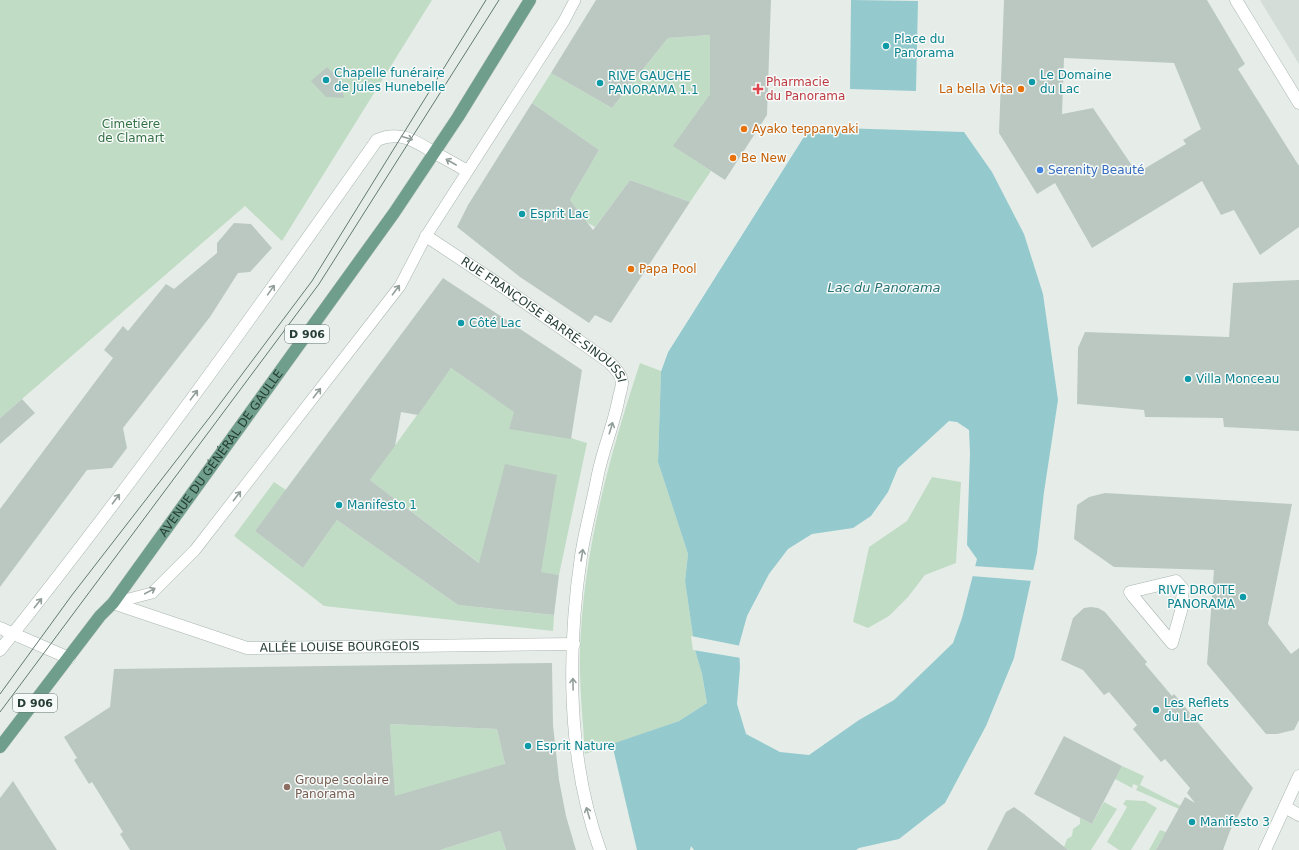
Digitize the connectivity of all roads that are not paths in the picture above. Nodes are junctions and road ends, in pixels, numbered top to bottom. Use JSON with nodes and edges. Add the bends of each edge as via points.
{"nodes":[{"id":1,"x":530,"y":0,"type":"edge"},
{"id":2,"x":575,"y":0,"type":"edge"},
{"id":3,"x":1236,"y":0,"type":"edge"},
{"id":4,"x":1299,"y":103,"type":"edge"},
{"id":5,"x":435,"y":153,"type":"junction"},
{"id":6,"x":468,"y":171,"type":"junction"},
{"id":7,"x":426,"y":236,"type":"junction"},
{"id":8,"x":1131,"y":594,"type":"joint"},
{"id":9,"x":113,"y":603,"type":"junction"},
{"id":10,"x":0,"y":628,"type":"edge"},
{"id":11,"x":13,"y":633,"type":"junction"},
{"id":12,"x":574,"y":644,"type":"junction"},
{"id":13,"x":0,"y":650,"type":"edge"},
{"id":14,"x":69,"y":658,"type":"junction"},
{"id":15,"x":0,"y":747,"type":"edge"},
{"id":16,"x":1299,"y":776,"type":"edge"},
{"id":17,"x":1285,"y":807,"type":"junction"},
{"id":18,"x":1299,"y":815,"type":"edge"},
{"id":19,"x":600,"y":850,"type":"edge"},
{"id":20,"x":1265,"y":850,"type":"edge"}],
"edges":[{"from":1,"to":5,"type":"main road","name":"AVENUE DU GÉNÉRAL DE GAULLE","number":"D 906"},
{"from":2,"to":6,"type":"lane"},
{"from":3,"to":4,"type":"street"},
{"from":6,"to":5,"type":"street","one_way":true},
{"from":5,"to":9,"type":"main road","name":"AVENUE DU GÉNÉRAL DE GAULLE","number":"D 906"},
{"from":11,"to":5,"type":"street","one_way":true,"via":[[250,321],[377,140],[386,136],[402,136]]},
{"from":6,"to":7,"type":"lane"},
{"from":9,"to":7,"type":"lane","one_way":true,"via":[[152,593],[195,550],[400,286]]},
{"from":12,"to":7,"type":"street","name":"RUE FRANÇOISE BARRÉ-SINOUSSI","one_way":true,"via":[[582,556],[598,473],[622,383],[618,372],[609,362]]},
{"from":8,"to":8,"type":"street","via":[[1176,581],[1183,589],[1181,611],[1172,644]]},
{"from":9,"to":12,"type":"street","name":"ALLÉE LOUISE BOURGEOIS","via":[[247,648]]},
{"from":9,"to":14,"type":"main road","name":"AVENUE DU GÉNÉRAL DE GAULLE","number":"D 906","via":[[100,616]]},
{"from":10,"to":11,"type":"street"},
{"from":11,"to":13,"type":"street"},
{"from":11,"to":14,"type":"street"},
{"from":19,"to":12,"type":"street","name":"RUE FRANÇOISE BARRÉ-SINOUSSI","one_way":true,"via":[[585,803],[578,758],[573,692]]},
{"from":14,"to":15,"type":"main road","name":"AVENUE DU GÉNÉRAL DE GAULLE","number":"D 906"},
{"from":16,"to":17,"type":"street"},
{"from":17,"to":18,"type":"street"},
{"from":17,"to":20,"type":"street"}]}
